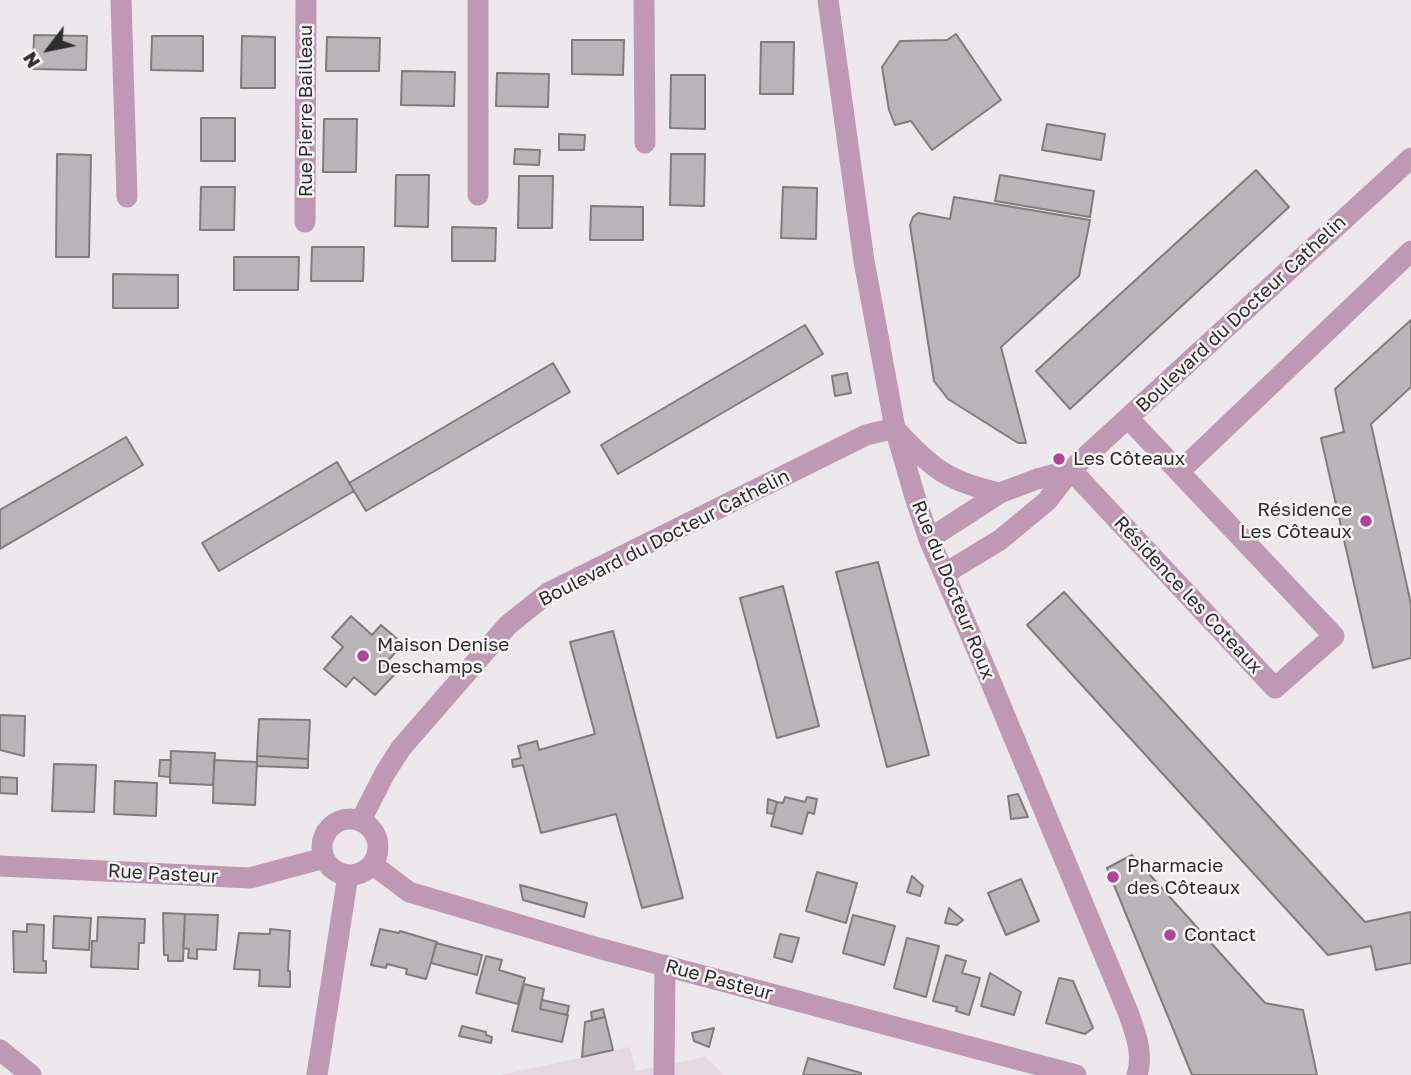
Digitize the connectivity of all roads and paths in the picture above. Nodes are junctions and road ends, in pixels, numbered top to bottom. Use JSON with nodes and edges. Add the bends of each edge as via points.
{"nodes":[{"id":1,"x":121,"y":0,"type":"edge"},
{"id":2,"x":306,"y":0,"type":"edge"},
{"id":3,"x":477,"y":0,"type":"edge"},
{"id":4,"x":485,"y":0,"type":"edge"},
{"id":5,"x":644,"y":0,"type":"edge"},
{"id":6,"x":828,"y":0,"type":"edge"},
{"id":7,"x":645,"y":144,"type":"dead end"},
{"id":8,"x":1411,"y":158,"type":"edge"},
{"id":9,"x":478,"y":194,"type":"dead end"},
{"id":10,"x":127,"y":197,"type":"dead end"},
{"id":11,"x":305,"y":222,"type":"dead end"},
{"id":12,"x":1411,"y":251,"type":"edge"},
{"id":13,"x":1128,"y":418,"type":"junction"},
{"id":14,"x":895,"y":428,"type":"junction"},
{"id":15,"x":1071,"y":470,"type":"junction"},
{"id":16,"x":1179,"y":471,"type":"junction"},
{"id":17,"x":1000,"y":493,"type":"junction"},
{"id":18,"x":929,"y":539,"type":"junction"},
{"id":19,"x":944,"y":575,"type":"junction"},
{"id":20,"x":361,"y":820,"type":"junction"},
{"id":21,"x":324,"y":858,"type":"junction"},
{"id":22,"x":372,"y":864,"type":"junction"},
{"id":23,"x":0,"y":866,"type":"edge"},
{"id":24,"x":348,"y":875,"type":"junction"},
{"id":25,"x":665,"y":965,"type":"junction"},
{"id":26,"x":0,"y":1050,"type":"edge"},
{"id":27,"x":32,"y":1075,"type":"edge"},
{"id":28,"x":317,"y":1075,"type":"edge"},
{"id":29,"x":664,"y":1075,"type":"edge"},
{"id":30,"x":1076,"y":1075,"type":"edge"},
{"id":31,"x":1136,"y":1075,"type":"edge"}],
"edges":[{"from":1,"to":10,"type":"street"},
{"from":2,"to":11,"type":"street","name":"Rue Pierre Bailleau"},
{"from":3,"to":4,"type":"street"},
{"from":3,"to":9,"type":"street"},
{"from":5,"to":7,"type":"street"},
{"from":6,"to":14,"type":"street","name":"Rue du Docteur Roux","via":[[864,261]]},
{"from":8,"to":13,"type":"street","name":"Boulevard du Docteur Cathelin"},
{"from":12,"to":16,"type":"street"},
{"from":13,"to":15,"type":"street","name":"Boulevard du Docteur Cathelin"},
{"from":13,"to":16,"type":"street","name":"Résidence les Coteaux"},
{"from":14,"to":17,"type":"street","via":[[936,470],[967,486]]},
{"from":14,"to":18,"type":"street","name":"Rue du Docteur Roux"},
{"from":14,"to":20,"type":"street","name":"Boulevard du Docteur Cathelin","via":[[866,435],[548,593],[508,625],[401,748]]},
{"from":15,"to":16,"type":"street","name":"Résidence les Coteaux","via":[[1275,688],[1334,636]]},
{"from":15,"to":17,"type":"street","name":"Boulevard du Docteur Cathelin"},
{"from":15,"to":19,"type":"street","name":"Boulevard du Docteur Cathelin","via":[[1047,500],[1000,540]]},
{"from":17,"to":18,"type":"street","name":"Boulevard du Docteur Cathelin"},
{"from":18,"to":19,"type":"street","name":"Rue du Docteur Roux"},
{"from":19,"to":31,"type":"street","name":"Rue du Docteur Roux","via":[[1128,1012],[1139,1044]]},
{"from":20,"to":21,"type":"street","via":[[349,818],[330,827],[324,836]]},
{"from":20,"to":22,"type":"street","via":[[375,834],[377,855]]},
{"from":21,"to":23,"type":"street","name":"Rue Pasteur","via":[[250,878]]},
{"from":21,"to":24,"type":"street"},
{"from":22,"to":24,"type":"street"},
{"from":22,"to":25,"type":"street","name":"Rue Pasteur","via":[[409,892]]},
{"from":24,"to":28,"type":"street"},
{"from":25,"to":29,"type":"street"},
{"from":25,"to":30,"type":"street","name":"Rue Pasteur"},
{"from":26,"to":27,"type":"street"}]}
